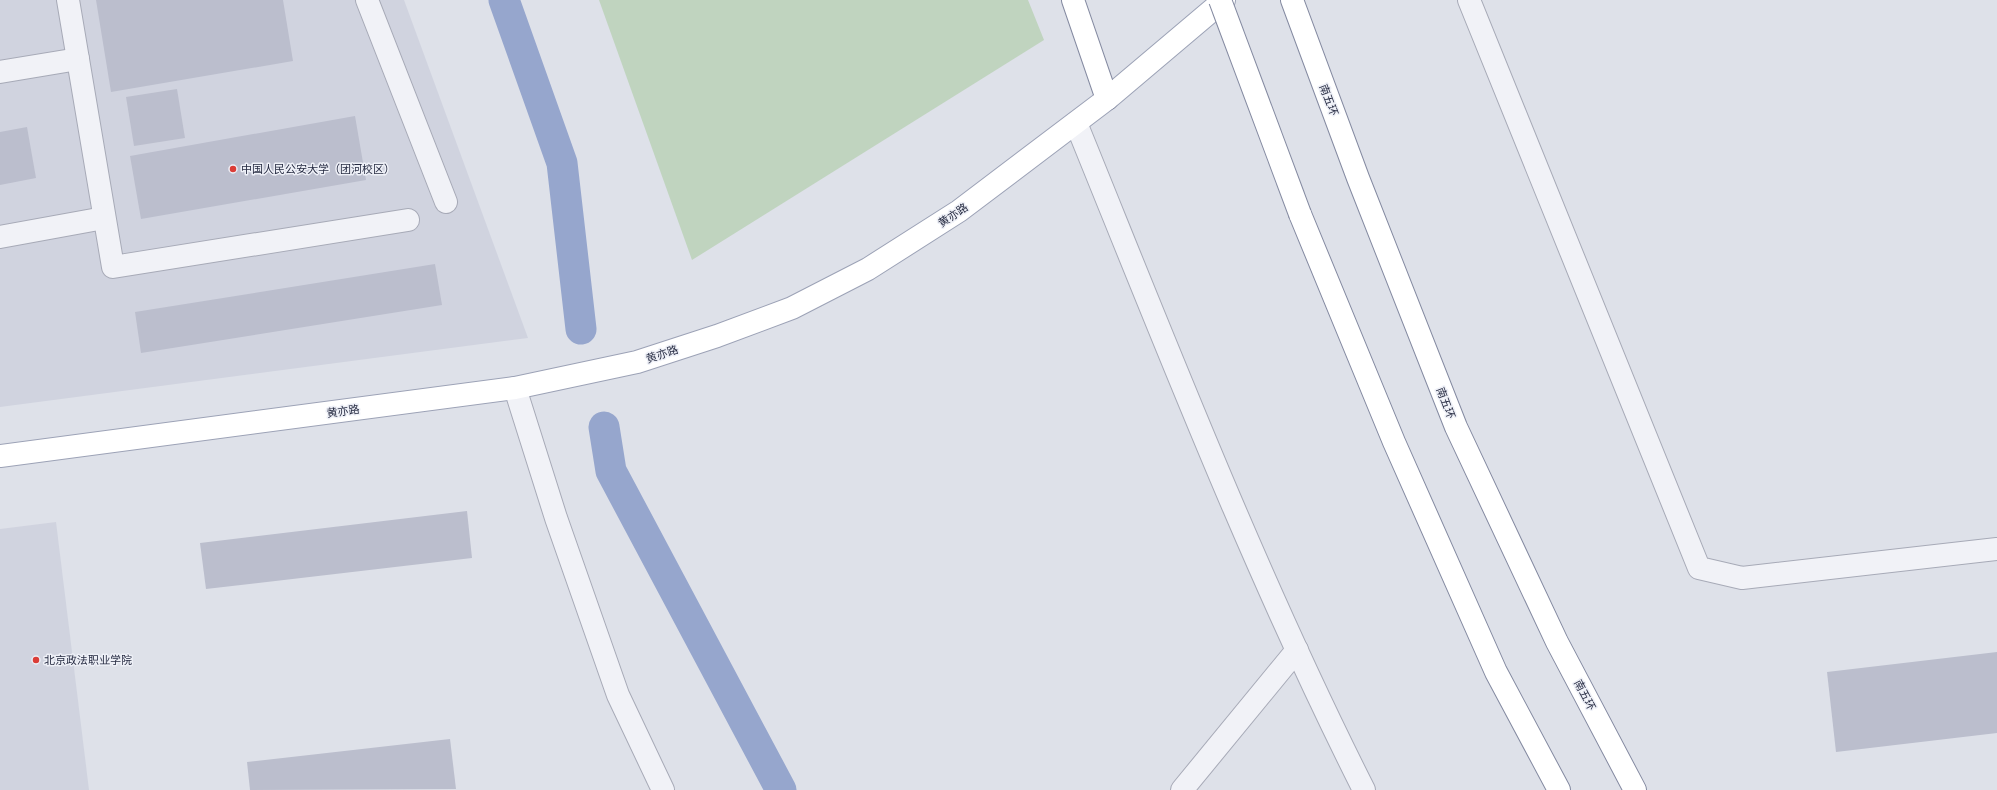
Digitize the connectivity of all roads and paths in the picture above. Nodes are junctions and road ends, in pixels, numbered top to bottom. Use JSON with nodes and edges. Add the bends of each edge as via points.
{"nodes":[{"id":1,"x":68,"y":0,"type":"edge"},
{"id":2,"x":367,"y":0,"type":"edge"},
{"id":3,"x":1072,"y":0,"type":"edge"},
{"id":4,"x":1220,"y":0,"type":"edge"},
{"id":5,"x":1224,"y":0,"type":"edge"},
{"id":6,"x":1292,"y":0,"type":"edge"},
{"id":7,"x":1469,"y":0,"type":"edge"},
{"id":8,"x":78,"y":60,"type":"junction"},
{"id":9,"x":0,"y":72,"type":"edge"},
{"id":10,"x":1107,"y":99,"type":"junction"},
{"id":11,"x":1076,"y":123,"type":"junction"},
{"id":12,"x":446,"y":202,"type":"dead end"},
{"id":13,"x":104,"y":218,"type":"junction"},
{"id":14,"x":408,"y":220,"type":"dead end"},
{"id":15,"x":0,"y":237,"type":"edge"},
{"id":16,"x":515,"y":388,"type":"junction"},
{"id":17,"x":0,"y":456,"type":"edge"},
{"id":18,"x":1997,"y":549,"type":"edge"},
{"id":19,"x":1297,"y":650,"type":"junction"},
{"id":20,"x":663,"y":790,"type":"edge"},
{"id":21,"x":1182,"y":790,"type":"edge"},
{"id":22,"x":1364,"y":790,"type":"edge"},
{"id":23,"x":1559,"y":790,"type":"edge"},
{"id":24,"x":1635,"y":790,"type":"edge"}],
"edges":[{"from":1,"to":8,"type":"street"},
{"from":2,"to":12,"type":"street"},
{"from":3,"to":10,"type":"main road"},
{"from":4,"to":23,"type":"main road","bridge":true,"via":[[1300,214],[1394,442],[1496,672]]},
{"from":5,"to":10,"type":"main road","name":"黄亦路"},
{"from":6,"to":24,"type":"main road","name":"南五环","via":[[1358,178],[1456,427],[1557,642]]},
{"from":7,"to":18,"type":"street","via":[[1699,568],[1742,578]]},
{"from":8,"to":9,"type":"street"},
{"from":8,"to":13,"type":"street"},
{"from":10,"to":11,"type":"main road","name":"黄亦路"},
{"from":11,"to":16,"type":"main road","name":"黄亦路","via":[[959,211],[868,269],[792,308],[637,362]]},
{"from":11,"to":19,"type":"street","via":[[1228,498]]},
{"from":13,"to":14,"type":"street","via":[[113,267]]},
{"from":13,"to":15,"type":"street"},
{"from":16,"to":17,"type":"main road","name":"黄亦路"},
{"from":16,"to":20,"type":"street","via":[[556,518],[618,695]]},
{"from":19,"to":21,"type":"street"},
{"from":19,"to":22,"type":"street"}]}
